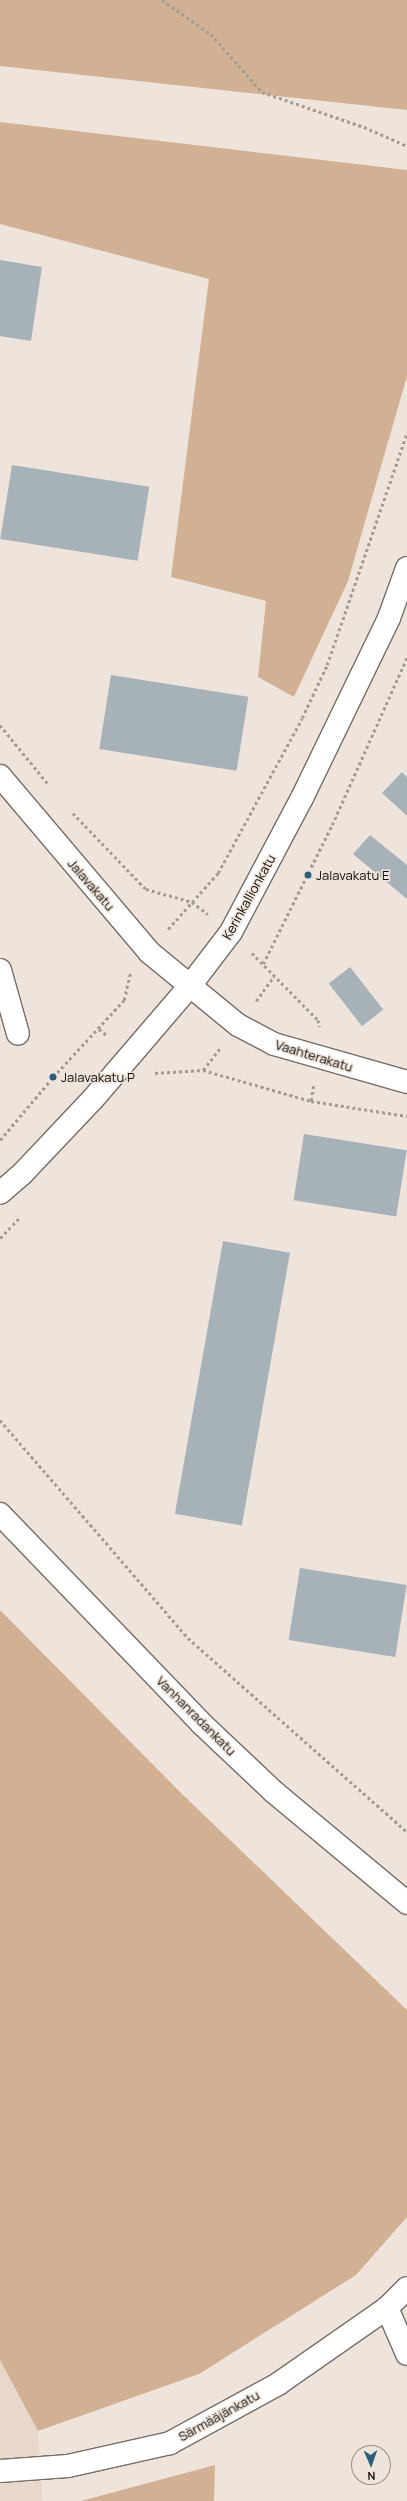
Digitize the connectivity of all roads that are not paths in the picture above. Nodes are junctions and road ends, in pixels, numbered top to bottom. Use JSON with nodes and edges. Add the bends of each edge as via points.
{"nodes":[{"id":1,"x":407,"y":568,"type":"edge"},
{"id":2,"x":0,"y":776,"type":"edge"},
{"id":3,"x":0,"y":970,"type":"edge"},
{"id":4,"x":189,"y":987,"type":"junction"},
{"id":5,"x":18,"y":1034,"type":"dead end"},
{"id":6,"x":407,"y":1082,"type":"edge"},
{"id":7,"x":0,"y":1193,"type":"edge"},
{"id":8,"x":0,"y":1514,"type":"edge"},
{"id":9,"x":407,"y":1903,"type":"edge"},
{"id":10,"x":407,"y":2288,"type":"edge"},
{"id":11,"x":387,"y":2308,"type":"junction"},
{"id":12,"x":407,"y":2354,"type":"edge"},
{"id":13,"x":0,"y":2472,"type":"edge"}],
"edges":[{"from":1,"to":4,"type":"street","name":"Kerinkallionkatu","via":[[389,618],[302,798],[231,932]]},
{"from":2,"to":4,"type":"street","name":"Jalavakatu","via":[[150,952]]},
{"from":3,"to":5,"type":"street"},
{"from":4,"to":6,"type":"street","name":"Vaahterakatu","via":[[238,1025],[274,1044]]},
{"from":4,"to":7,"type":"street","name":"Kerinkallionkatu","via":[[93,1099],[22,1174]]},
{"from":8,"to":9,"type":"street","name":"Vanhanradankatu","via":[[202,1724],[274,1792]]},
{"from":10,"to":11,"type":"street","name":"Särmääjänkatu"},
{"from":11,"to":12,"type":"street"},
{"from":11,"to":13,"type":"street","name":"Särmääjänkatu","via":[[278,2384],[170,2443],[68,2466]]}]}
